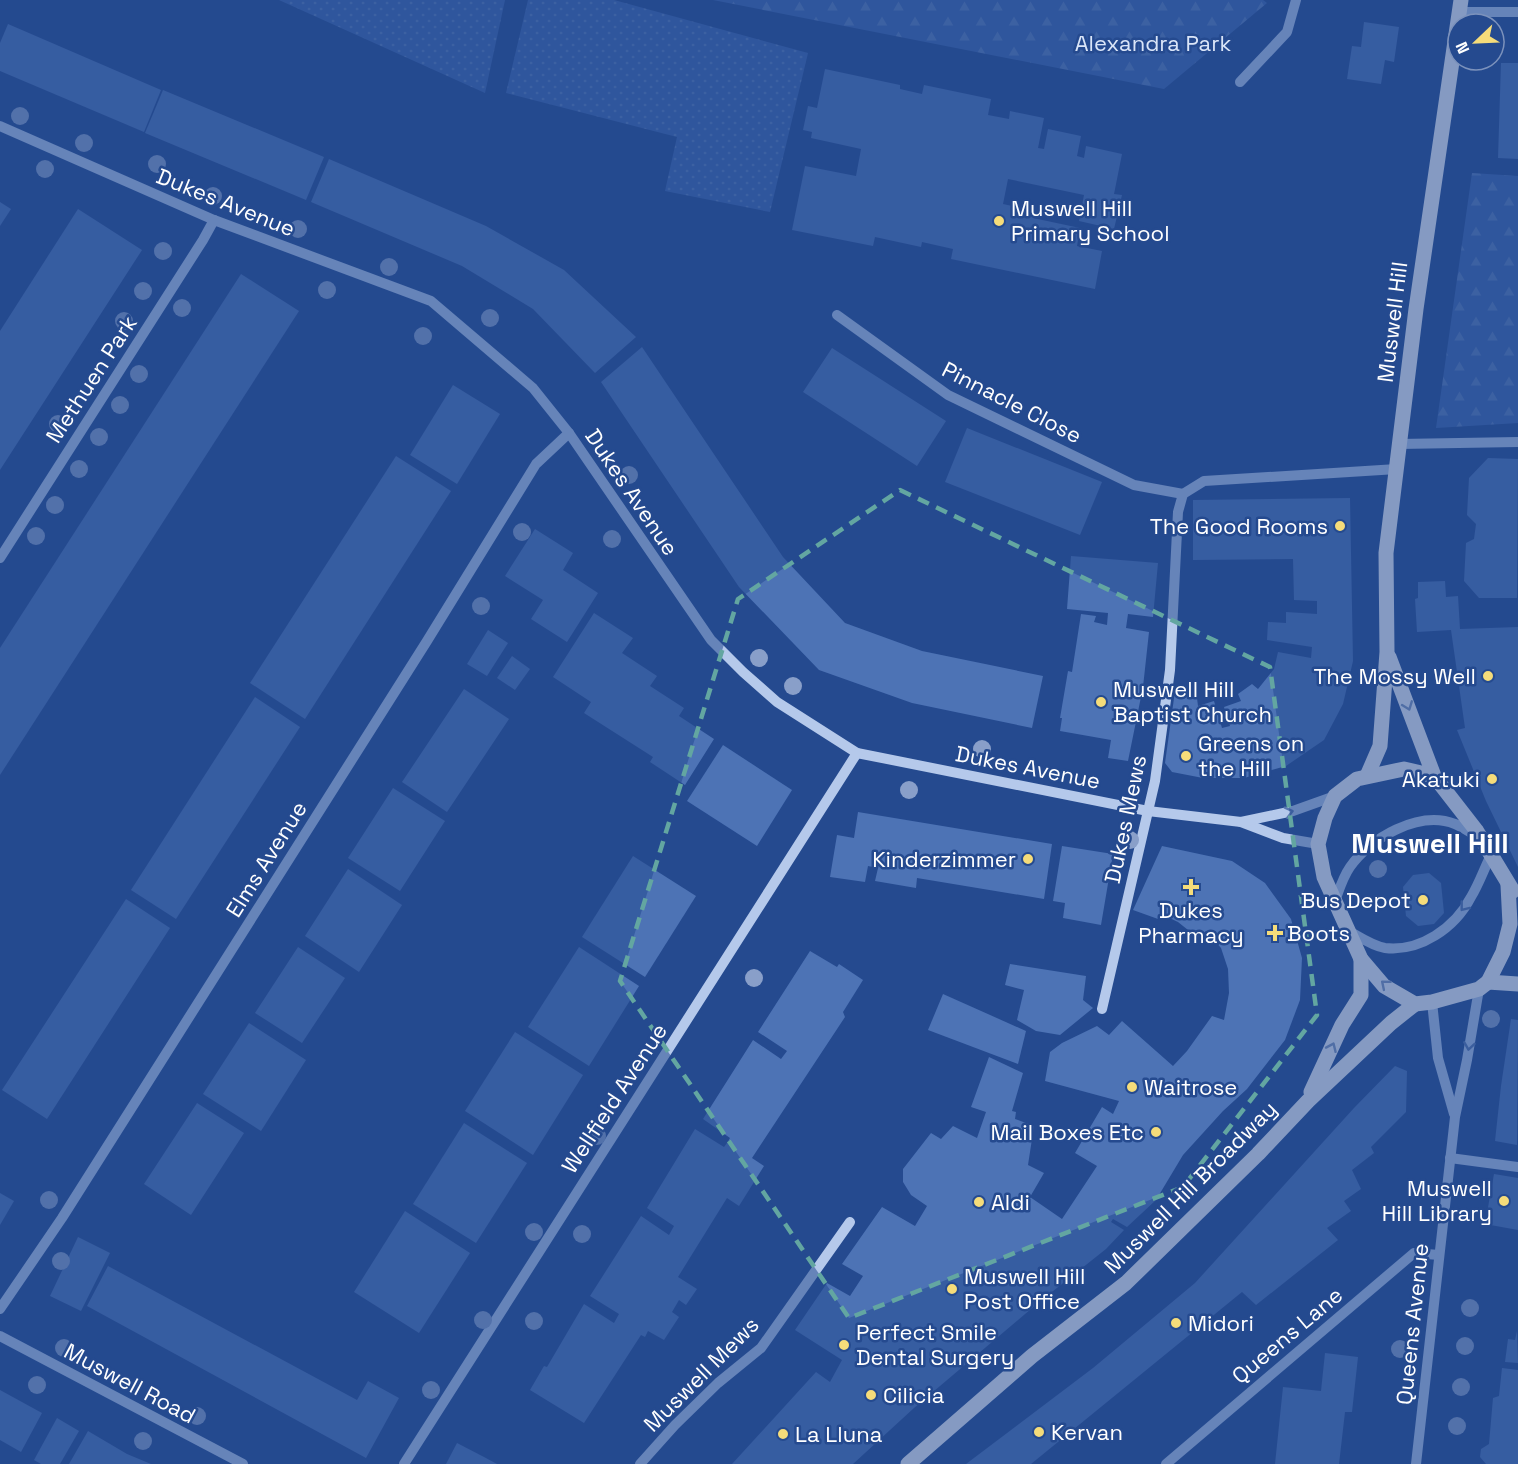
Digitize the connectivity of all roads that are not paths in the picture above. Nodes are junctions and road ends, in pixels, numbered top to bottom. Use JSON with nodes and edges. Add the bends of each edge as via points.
{"nodes":[{"id":1,"x":1296,"y":0,"type":"edge"},
{"id":2,"x":1460,"y":6,"type":"edge"},
{"id":3,"x":1518,"y":12,"type":"edge"},
{"id":4,"x":1240,"y":82,"type":"dead end"},
{"id":5,"x":0,"y":126,"type":"edge"},
{"id":6,"x":214,"y":220,"type":"junction"},
{"id":7,"x":837,"y":315,"type":"dead end"},
{"id":8,"x":569,"y":434,"type":"junction"},
{"id":9,"x":1518,"y":442,"type":"edge"},
{"id":10,"x":1399,"y":444,"type":"junction"},
{"id":11,"x":1397,"y":469,"type":"junction"},
{"id":12,"x":1183,"y":494,"type":"junction"},
{"id":13,"x":0,"y":558,"type":"edge"},
{"id":14,"x":1387,"y":652,"type":"junction"},
{"id":15,"x":857,"y":753,"type":"junction"},
{"id":16,"x":1367,"y":776,"type":"junction"},
{"id":17,"x":1434,"y":776,"type":"junction"},
{"id":18,"x":1335,"y":796,"type":"junction"},
{"id":19,"x":1148,"y":811,"type":"junction"},
{"id":20,"x":1240,"y":822,"type":"junction"},
{"id":21,"x":1482,"y":840,"type":"junction"},
{"id":22,"x":1318,"y":844,"type":"junction"},
{"id":23,"x":1491,"y":855,"type":"junction"},
{"id":24,"x":1508,"y":885,"type":"junction"},
{"id":25,"x":1518,"y":899,"type":"edge"},
{"id":26,"x":1335,"y":901,"type":"junction"},
{"id":27,"x":1347,"y":930,"type":"junction"},
{"id":28,"x":1361,"y":959,"type":"junction"},
{"id":29,"x":1518,"y":984,"type":"edge"},
{"id":30,"x":1484,"y":985,"type":"junction"},
{"id":31,"x":1432,"y":1002,"type":"junction"},
{"id":32,"x":1415,"y":1004,"type":"junction"},
{"id":33,"x":1102,"y":1009,"type":"dead end"},
{"id":34,"x":1308,"y":1101,"type":"junction"},
{"id":35,"x":1455,"y":1118,"type":"junction"},
{"id":36,"x":1450,"y":1158,"type":"junction"},
{"id":37,"x":1518,"y":1167,"type":"edge"},
{"id":38,"x":850,"y":1222,"type":"dead end"},
{"id":39,"x":1439,"y":1255,"type":"junction"},
{"id":40,"x":0,"y":1309,"type":"edge"},
{"id":41,"x":0,"y":1336,"type":"edge"},
{"id":42,"x":235,"y":1462,"type":"edge"},
{"id":43,"x":404,"y":1464,"type":"edge"},
{"id":44,"x":640,"y":1464,"type":"edge"},
{"id":45,"x":908,"y":1464,"type":"edge"},
{"id":46,"x":1166,"y":1464,"type":"edge"},
{"id":47,"x":1416,"y":1464,"type":"edge"}],
"edges":[{"from":1,"to":4,"type":"street","via":[[1287,32]]},
{"from":2,"to":3,"type":"street"},
{"from":2,"to":10,"type":"main road","name":"Muswell Hill"},
{"from":5,"to":6,"type":"street","name":"Dukes Avenue"},
{"from":6,"to":8,"type":"street","name":"Dukes Avenue","via":[[431,302],[533,387]]},
{"from":6,"to":13,"type":"street","name":"Methuen Park"},
{"from":7,"to":12,"type":"street","name":"Pinnacle Close","via":[[948,395],[1134,485]]},
{"from":8,"to":15,"type":"street","name":"Dukes Avenue","via":[[711,640],[777,702]]},
{"from":8,"to":40,"type":"street","name":"Elms Avenue","via":[[536,464],[63,1218]]},
{"from":9,"to":10,"type":"street"},
{"from":10,"to":11,"type":"main road","name":"Muswell Hill"},
{"from":11,"to":12,"type":"street","via":[[1204,481]]},
{"from":11,"to":14,"type":"main road","name":"Muswell Hill","via":[[1386,553]]},
{"from":12,"to":19,"type":"street","name":"Dukes Mews","via":[[1178,512],[1170,670]]},
{"from":14,"to":16,"type":"main road","name":"Muswell Hill","via":[[1380,746]]},
{"from":14,"to":17,"type":"main road","name":"Muswell Hill","one_way":true},
{"from":15,"to":19,"type":"street","name":"Dukes Avenue"},
{"from":15,"to":43,"type":"street","name":"Wellfield Avenue"},
{"from":16,"to":17,"type":"main road","via":[[1404,769]]},
{"from":16,"to":18,"type":"main road"},
{"from":17,"to":21,"type":"main road","name":"Muswell Hill"},
{"from":20,"to":18,"type":"street","name":"Dukes Avenue","one_way":true,"via":[[1293,811]]},
{"from":18,"to":22,"type":"main road"},
{"from":19,"to":20,"type":"street","name":"Dukes Avenue"},
{"from":19,"to":33,"type":"street","name":"Dukes Mews"},
{"from":20,"to":22,"type":"street","name":"Dukes Avenue","via":[[1283,838]]},
{"from":21,"to":23,"type":"main road","name":"Muswell Hill"},
{"from":21,"to":26,"type":"street","via":[[1454,824],[1428,820],[1401,828],[1370,844],[1349,868]]},
{"from":22,"to":26,"type":"main road","via":[[1324,877]]},
{"from":23,"to":24,"type":"main road","name":"Muswell Hill"},
{"from":23,"to":27,"type":"street","one_way":true,"via":[[1470,899],[1453,921],[1431,939],[1409,947],[1383,948]]},
{"from":24,"to":25,"type":"main road"},
{"from":24,"to":30,"type":"main road","via":[[1510,924],[1503,952]]},
{"from":26,"to":27,"type":"main road"},
{"from":27,"to":28,"type":"main road"},
{"from":32,"to":28,"type":"main road","one_way":true,"via":[[1384,986]]},
{"from":34,"to":28,"type":"main road","name":"Muswell Hill Broadway","one_way":true,"via":[[1342,1025],[1361,995]]},
{"from":29,"to":30,"type":"main road"},
{"from":30,"to":31,"type":"main road"},
{"from":30,"to":35,"type":"street","name":"Queens Avenue","one_way":true},
{"from":31,"to":32,"type":"main road"},
{"from":31,"to":35,"type":"street","name":"Queens Avenue","via":[[1438,1058]]},
{"from":32,"to":34,"type":"main road","name":"Muswell Hill Broadway"},
{"from":34,"to":45,"type":"main road","name":"Muswell Hill Broadway","via":[[1126,1283],[1032,1356]]},
{"from":35,"to":36,"type":"street","name":"Queens Avenue"},
{"from":36,"to":37,"type":"street"},
{"from":36,"to":39,"type":"street","name":"Queens Avenue"},
{"from":38,"to":44,"type":"street","name":"Muswell Mews","via":[[761,1347],[709,1392]]},
{"from":39,"to":46,"type":"street","name":"Queens Lane","via":[[1414,1253]]},
{"from":39,"to":47,"type":"street","name":"Queens Avenue"},
{"from":41,"to":42,"type":"street","name":"Muswell Road"}]}
